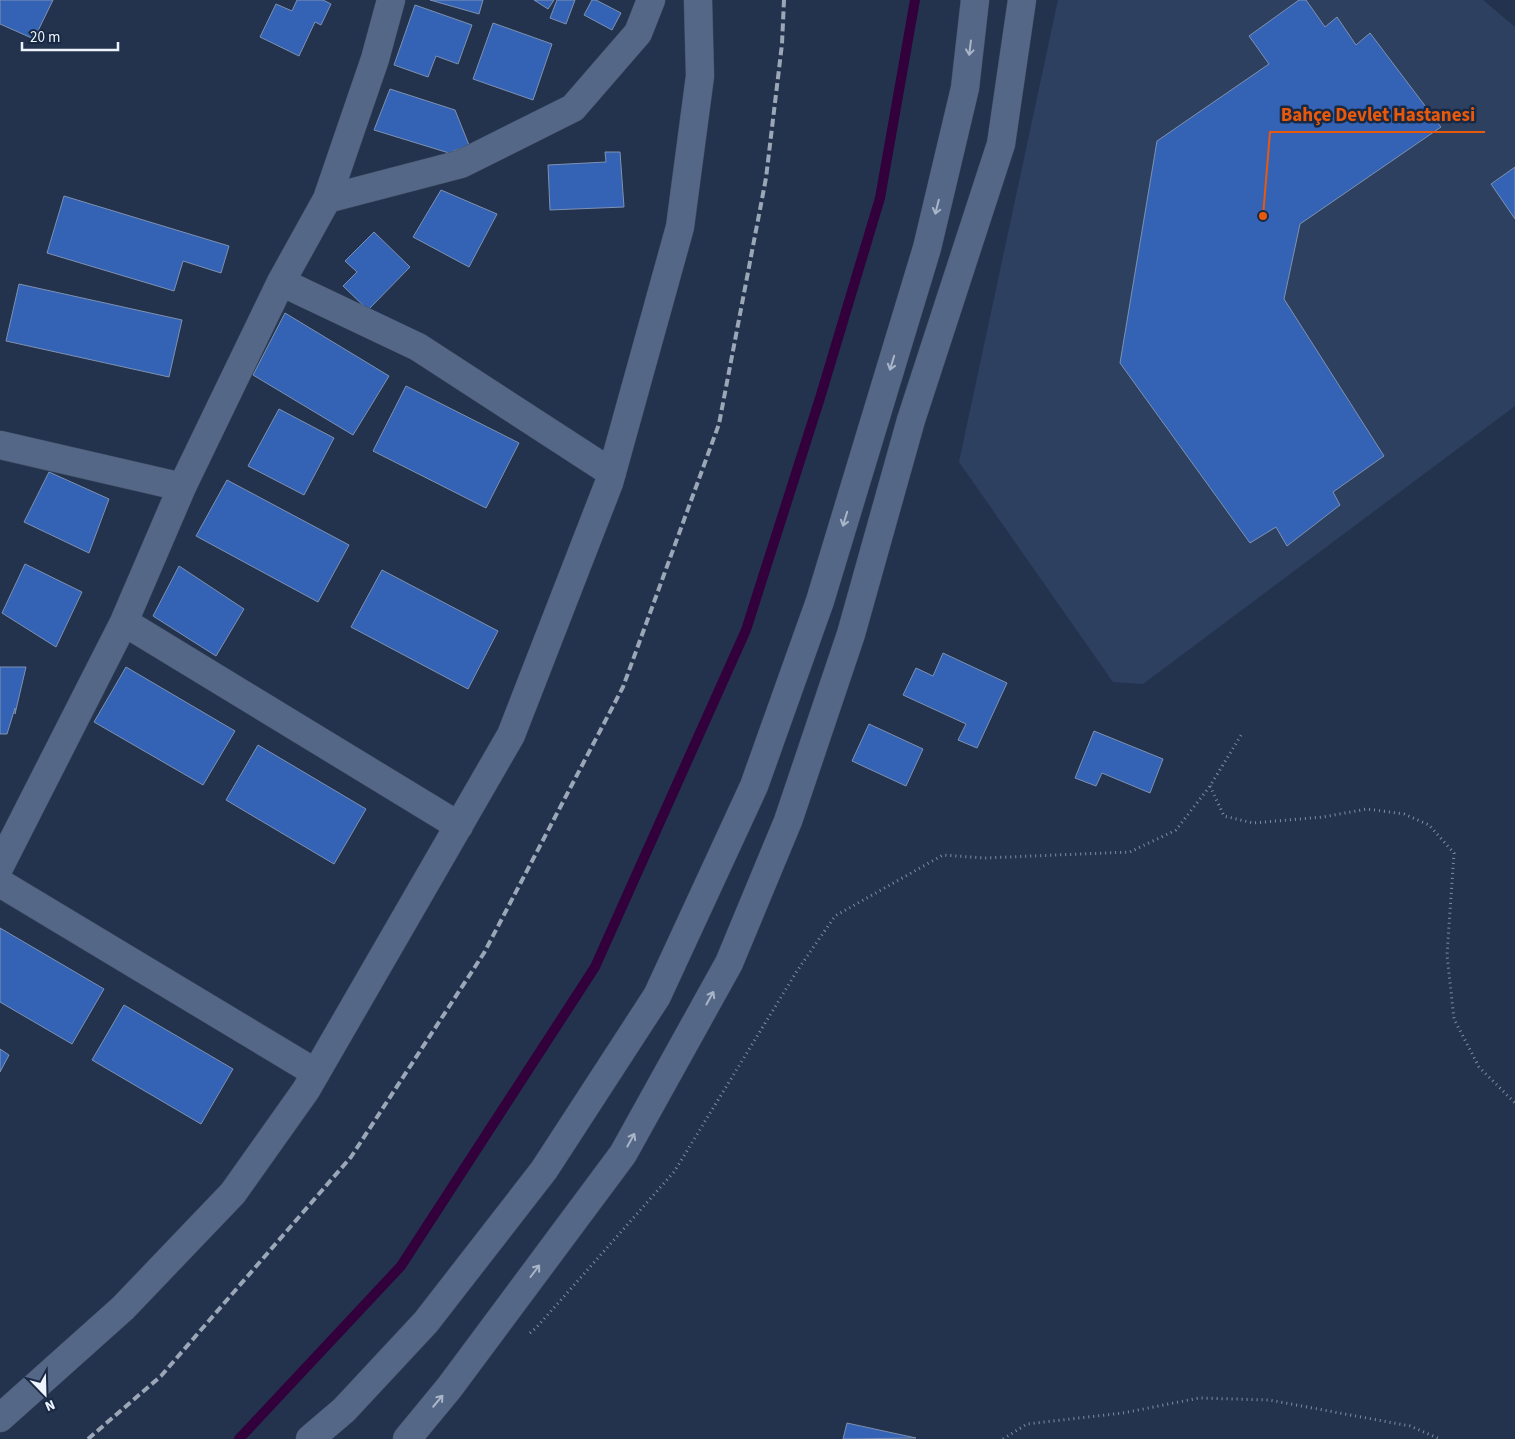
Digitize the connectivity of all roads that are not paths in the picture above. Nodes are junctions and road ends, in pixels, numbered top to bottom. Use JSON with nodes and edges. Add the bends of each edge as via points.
{"nodes":[{"id":1,"x":391,"y":0,"type":"edge"},
{"id":2,"x":651,"y":0,"type":"edge"},
{"id":3,"x":698,"y":0,"type":"edge"},
{"id":4,"x":976,"y":0,"type":"edge"},
{"id":5,"x":1022,"y":0,"type":"edge"},
{"id":6,"x":327,"y":199,"type":"junction"},
{"id":7,"x":281,"y":282,"type":"junction"},
{"id":8,"x":0,"y":444,"type":"edge"},
{"id":9,"x":612,"y":473,"type":"junction"},
{"id":10,"x":182,"y":487,"type":"junction"},
{"id":11,"x":124,"y":622,"type":"junction"},
{"id":12,"x":459,"y":826,"type":"junction"},
{"id":13,"x":0,"y":866,"type":"edge"},
{"id":14,"x":0,"y":884,"type":"edge"},
{"id":15,"x":316,"y":1073,"type":"junction"},
{"id":16,"x":0,"y":1418,"type":"edge"},
{"id":17,"x":328,"y":1434,"type":"edge"},
{"id":18,"x":407,"y":1439,"type":"edge"}],
"edges":[{"from":1,"to":6,"type":"street","via":[[375,59]]},
{"from":2,"to":6,"type":"street","via":[[638,34],[573,108],[462,164]]},
{"from":3,"to":9,"type":"street","via":[[700,76],[680,227]]},
{"from":4,"to":17,"type":"street","one_way":true,"via":[[966,88],[927,248],[820,601],[754,786],[657,996],[544,1170],[426,1322],[344,1410]]},
{"from":18,"to":5,"type":"street","one_way":true,"via":[[449,1388],[623,1154],[729,963],[788,821],[851,634],[911,420],[1001,144]]},
{"from":6,"to":7,"type":"street"},
{"from":7,"to":9,"type":"street","via":[[418,347]]},
{"from":7,"to":10,"type":"street"},
{"from":8,"to":10,"type":"street"},
{"from":9,"to":12,"type":"street","via":[[510,735]]},
{"from":10,"to":11,"type":"street"},
{"from":11,"to":12,"type":"street"},
{"from":11,"to":13,"type":"street"},
{"from":12,"to":15,"type":"street"},
{"from":14,"to":15,"type":"street"},
{"from":15,"to":16,"type":"street","via":[[233,1193],[123,1308]]}]}
